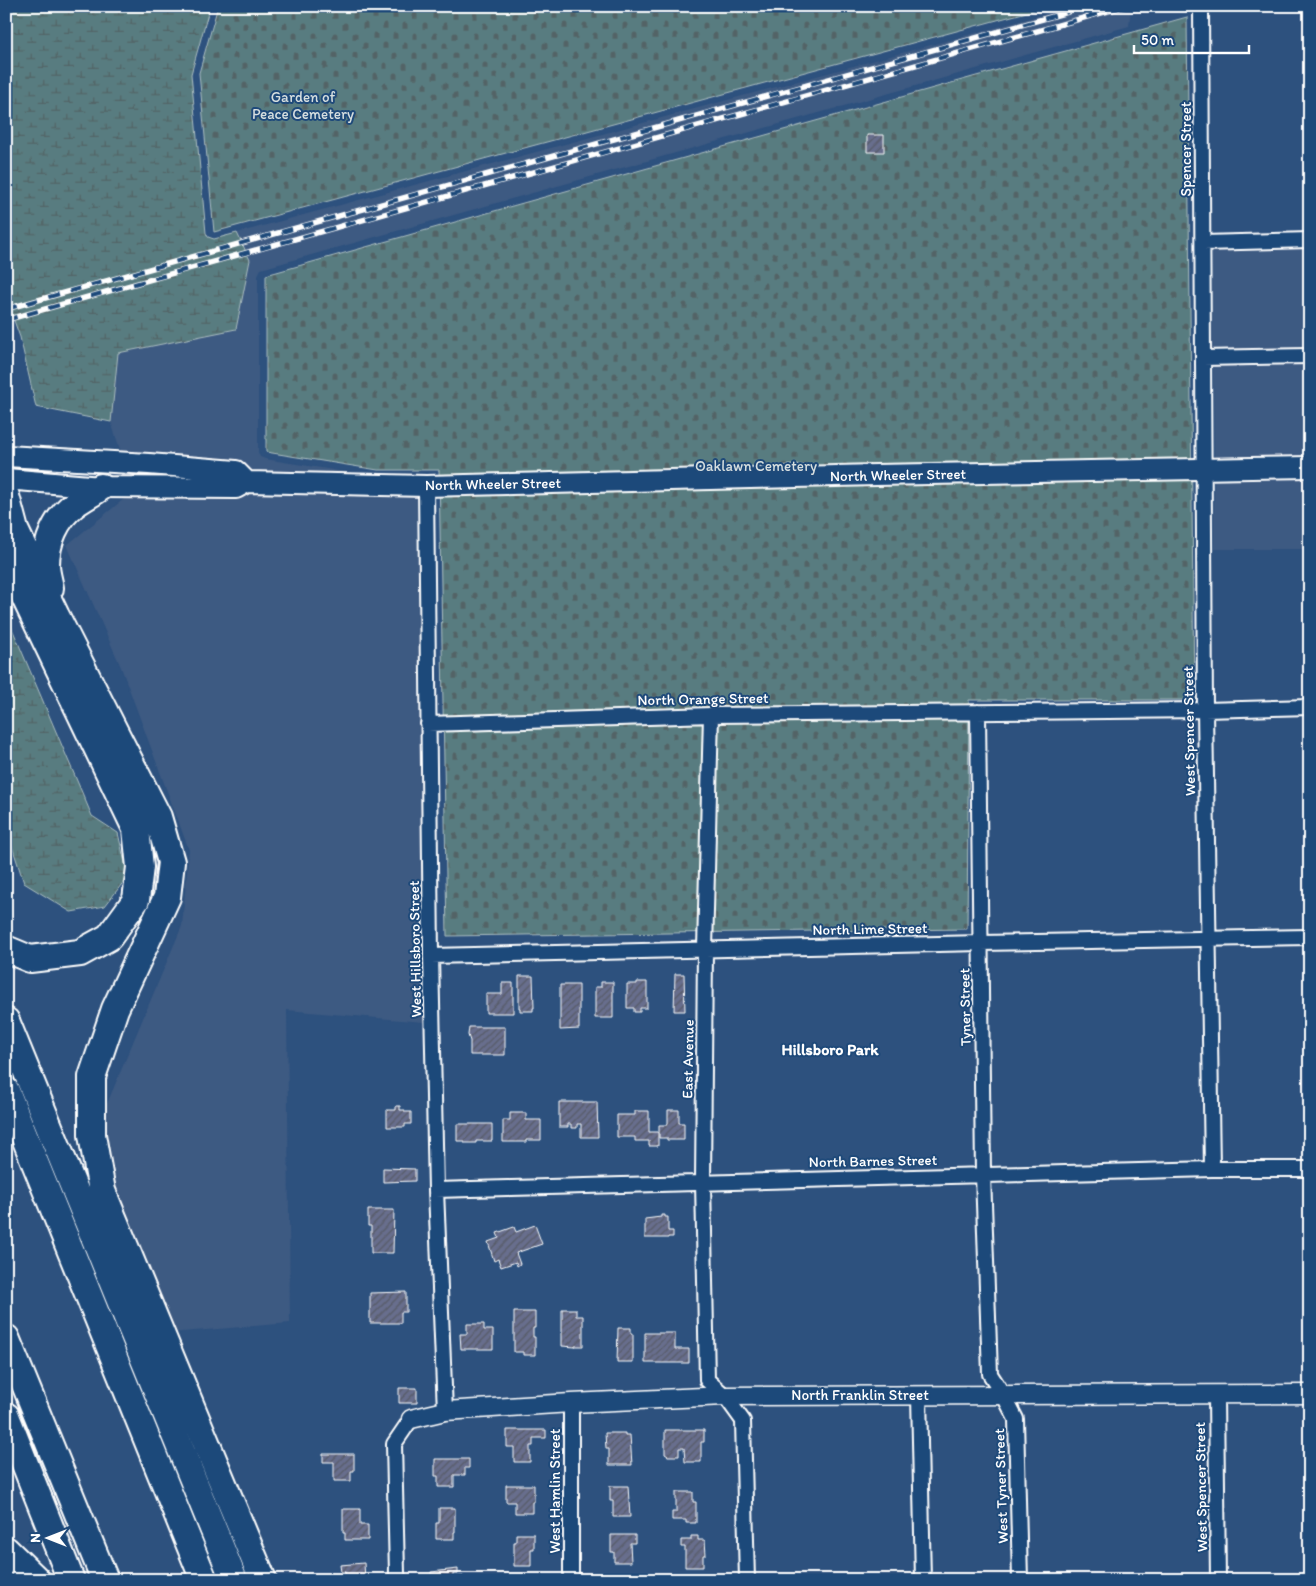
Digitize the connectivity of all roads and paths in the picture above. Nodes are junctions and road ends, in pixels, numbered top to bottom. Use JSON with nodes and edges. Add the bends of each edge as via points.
{"nodes":[{"id":1,"x":1201,"y":6,"type":"edge"},
{"id":2,"x":1310,"y":240,"type":"edge"},
{"id":3,"x":1203,"y":243,"type":"junction"},
{"id":4,"x":1204,"y":292,"type":"joint"},
{"id":5,"x":1310,"y":356,"type":"edge"},
{"id":6,"x":1203,"y":358,"type":"junction"},
{"id":7,"x":6,"y":456,"type":"edge"},
{"id":8,"x":1310,"y":467,"type":"edge"},
{"id":9,"x":1205,"y":468,"type":"junction"},
{"id":10,"x":6,"y":479,"type":"edge"},
{"id":11,"x":247,"y":482,"type":"junction"},
{"id":12,"x":426,"y":486,"type":"junction"},
{"id":13,"x":102,"y":487,"type":"junction"},
{"id":14,"x":6,"y":496,"type":"edge"},
{"id":15,"x":6,"y":558,"type":"edge"},
{"id":16,"x":56,"y":616,"type":"junction"},
{"id":17,"x":1310,"y":707,"type":"edge"},
{"id":18,"x":1205,"y":710,"type":"junction"},
{"id":19,"x":978,"y":712,"type":"junction"},
{"id":20,"x":711,"y":714,"type":"junction"},
{"id":21,"x":428,"y":724,"type":"junction"},
{"id":22,"x":1310,"y":937,"type":"edge"},
{"id":23,"x":1208,"y":939,"type":"junction"},
{"id":24,"x":981,"y":943,"type":"junction"},
{"id":25,"x":6,"y":949,"type":"edge"},
{"id":26,"x":705,"y":949,"type":"junction"},
{"id":27,"x":432,"y":956,"type":"junction"},
{"id":28,"x":6,"y":1021,"type":"edge"},
{"id":29,"x":6,"y":1091,"type":"edge"},
{"id":30,"x":1212,"y":1169,"type":"junction"},
{"id":31,"x":1310,"y":1169,"type":"edge"},
{"id":32,"x":983,"y":1175,"type":"junction"},
{"id":33,"x":703,"y":1182,"type":"junction"},
{"id":34,"x":436,"y":1190,"type":"junction"},
{"id":35,"x":6,"y":1338,"type":"edge"},
{"id":36,"x":1003,"y":1394,"type":"junction"},
{"id":37,"x":1310,"y":1394,"type":"edge"},
{"id":38,"x":919,"y":1395,"type":"junction"},
{"id":39,"x":1216,"y":1395,"type":"junction"},
{"id":40,"x":725,"y":1396,"type":"junction"},
{"id":41,"x":571,"y":1403,"type":"junction"},
{"id":42,"x":445,"y":1411,"type":"junction"},
{"id":43,"x":6,"y":1416,"type":"edge"},
{"id":44,"x":411,"y":1419,"type":"joint"},
{"id":45,"x":6,"y":1550,"type":"edge"},
{"id":46,"x":37,"y":1580,"type":"edge"},
{"id":47,"x":70,"y":1580,"type":"edge"},
{"id":48,"x":105,"y":1580,"type":"edge"},
{"id":49,"x":204,"y":1580,"type":"edge"},
{"id":50,"x":234,"y":1580,"type":"edge"},
{"id":51,"x":263,"y":1580,"type":"edge"},
{"id":52,"x":399,"y":1580,"type":"edge"},
{"id":53,"x":571,"y":1580,"type":"edge"},
{"id":54,"x":747,"y":1580,"type":"edge"},
{"id":55,"x":923,"y":1580,"type":"edge"},
{"id":56,"x":1020,"y":1580,"type":"edge"},
{"id":57,"x":1218,"y":1580,"type":"edge"}],
"edges":[{"from":1,"to":3,"type":"street","name":"Spencer Street"},
{"from":2,"to":3,"type":"street"},
{"from":3,"to":4,"type":"street","name":"Spencer Street"},
{"from":4,"to":6,"type":"street","name":"West Spencer Street"},
{"from":5,"to":6,"type":"street"},
{"from":6,"to":9,"type":"street","name":"West Spencer Street"},
{"from":7,"to":11,"type":"main road","name":"North Wheeler Street","via":[[236,472]]},
{"from":8,"to":9,"type":"main road","name":"North Wheeler Street"},
{"from":9,"to":12,"type":"main road","name":"North Wheeler Street"},
{"from":9,"to":18,"type":"street","name":"West Spencer Street"},
{"from":10,"to":13,"type":"main road","name":"North Wheeler Street"},
{"from":11,"to":12,"type":"main road","name":"North Wheeler Street"},
{"from":11,"to":13,"type":"main road","name":"North Wheeler Street","via":[[236,488]]},
{"from":12,"to":21,"type":"street","name":"West Hillsboro Street"},
{"from":13,"to":16,"type":"highway","via":[[74,505],[59,520],[52,535],[46,567]]},
{"from":14,"to":16,"type":"highway","via":[[15,530]]},
{"from":15,"to":25,"type":"highway","via":[[136,829],[140,867],[136,900],[109,937],[72,954],[30,958]]},
{"from":16,"to":51,"type":"highway","via":[[158,817],[171,862],[167,897],[116,1009],[92,1077],[92,1135],[102,1191]]},
{"from":17,"to":18,"type":"street"},
{"from":18,"to":19,"type":"street"},
{"from":18,"to":23,"type":"street","name":"West Spencer Street"},
{"from":19,"to":20,"type":"street","name":"North Orange Street"},
{"from":19,"to":24,"type":"street","name":"Tyner Street"},
{"from":20,"to":21,"type":"street","name":"North Orange Street"},
{"from":20,"to":26,"type":"street","name":"East Avenue"},
{"from":21,"to":27,"type":"street","name":"West Hillsboro Street"},
{"from":22,"to":23,"type":"street","name":"North Lime Street"},
{"from":23,"to":24,"type":"street","name":"North Lime Street"},
{"from":23,"to":30,"type":"street","name":"West Spencer Street"},
{"from":24,"to":26,"type":"street","name":"North Lime Street"},
{"from":24,"to":32,"type":"street","name":"Tyner Street"},
{"from":26,"to":27,"type":"street","name":"North Lime Street"},
{"from":26,"to":33,"type":"street","name":"East Avenue"},
{"from":27,"to":34,"type":"street","name":"West Hillsboro Street"},
{"from":28,"to":50,"type":"highway"},
{"from":29,"to":49,"type":"highway"},
{"from":30,"to":31,"type":"street","name":"North Barnes Street"},
{"from":30,"to":32,"type":"street","name":"North Barnes Street"},
{"from":32,"to":33,"type":"street","name":"North Barnes Street"},
{"from":32,"to":36,"type":"street","name":"Tyner Street","via":[[990,1374]]},
{"from":33,"to":34,"type":"street","name":"North Barnes Street"},
{"from":33,"to":40,"type":"street","name":"East Avenue","via":[[708,1380]]},
{"from":34,"to":42,"type":"street","name":"West Hillsboro Street"},
{"from":35,"to":48,"type":"highway"},
{"from":36,"to":38,"type":"street","name":"North Franklin Street"},
{"from":36,"to":39,"type":"street","name":"North Franklin Street"},
{"from":36,"to":56,"type":"street","name":"West Tyner Street","via":[[1016,1419]]},
{"from":37,"to":39,"type":"street","name":"North Franklin Street"},
{"from":38,"to":40,"type":"street","name":"North Franklin Street"},
{"from":38,"to":55,"type":"street"},
{"from":39,"to":57,"type":"street","name":"West Spencer Street"},
{"from":40,"to":41,"type":"street","name":"North Franklin Street"},
{"from":40,"to":54,"type":"street","name":"East Avenue","via":[[743,1421]]},
{"from":41,"to":42,"type":"street","name":"North Franklin Street"},
{"from":41,"to":53,"type":"street","name":"West Hamlin Street"},
{"from":42,"to":44,"type":"street","name":"North Franklin Street"},
{"from":43,"to":47,"type":"highway"},
{"from":44,"to":52,"type":"street","via":[[394,1444]]},
{"from":45,"to":46,"type":"highway"}]}
